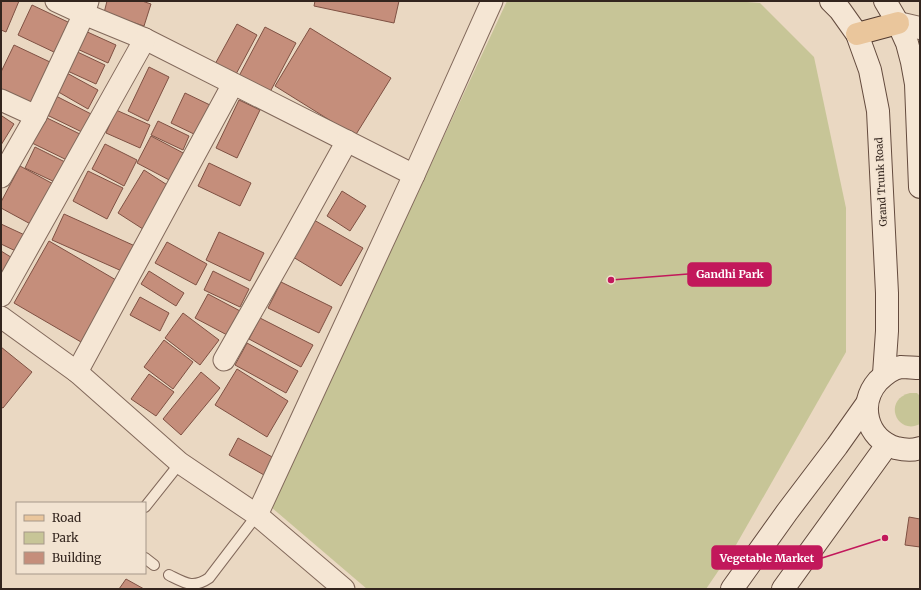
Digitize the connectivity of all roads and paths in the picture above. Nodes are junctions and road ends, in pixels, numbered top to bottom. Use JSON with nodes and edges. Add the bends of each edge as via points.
{"nodes":[{"id":1,"x":56,"y":1,"type":"edge"},
{"id":2,"x":492,"y":1,"type":"edge"},
{"id":3,"x":831,"y":1,"type":"edge"},
{"id":4,"x":885,"y":1,"type":"edge"},
{"id":5,"x":86,"y":8,"type":"edge"},
{"id":6,"x":898,"y":23,"type":"junction"},
{"id":7,"x":920,"y":28,"type":"edge"},
{"id":8,"x":857,"y":34,"type":"junction"},
{"id":9,"x":145,"y":39,"type":"junction"},
{"id":10,"x":233,"y":84,"type":"junction"},
{"id":11,"x":1,"y":100,"type":"edge"},
{"id":12,"x":36,"y":116,"type":"junction"},
{"id":13,"x":347,"y":141,"type":"junction"},
{"id":14,"x":414,"y":176,"type":"junction"},
{"id":15,"x":1,"y":177,"type":"edge"},
{"id":16,"x":920,"y":187,"type":"edge"},
{"id":17,"x":1,"y":296,"type":"edge"},
{"id":18,"x":1,"y":317,"type":"edge"},
{"id":19,"x":224,"y":360,"type":"dead end"},
{"id":20,"x":920,"y":368,"type":"edge"},
{"id":21,"x":77,"y":372,"type":"junction"},
{"id":22,"x":884,"y":374,"type":"junction"},
{"id":23,"x":866,"y":405,"type":"junction"},
{"id":24,"x":887,"y":445,"type":"junction"},
{"id":25,"x":920,"y":448,"type":"edge"},
{"id":26,"x":180,"y":463,"type":"junction"},
{"id":27,"x":146,"y":506,"type":"edge"},
{"id":28,"x":257,"y":515,"type":"junction"},
{"id":29,"x":146,"y":559,"type":"edge"},
{"id":30,"x":154,"y":565,"type":"dead end"},
{"id":31,"x":169,"y":575,"type":"dead end"},
{"id":32,"x":344,"y":589,"type":"edge"},
{"id":33,"x":732,"y":589,"type":"edge"},
{"id":34,"x":783,"y":589,"type":"edge"}],
"edges":[{"from":1,"to":5,"type":"street"},
{"from":2,"to":14,"type":"street"},
{"from":3,"to":8,"type":"main road","name":"Grand Trunk Road"},
{"from":4,"to":6,"type":"main road"},
{"from":5,"to":9,"type":"street"},
{"from":5,"to":12,"type":"street"},
{"from":6,"to":7,"type":"main road"},
{"from":6,"to":8,"type":"main road"},
{"from":6,"to":16,"type":"main road","via":[[907,43],[916,84]]},
{"from":8,"to":22,"type":"main road","name":"Grand Trunk Road","via":[[870,70],[878,111],[887,293]]},
{"from":9,"to":10,"type":"street"},
{"from":9,"to":17,"type":"street"},
{"from":10,"to":13,"type":"street"},
{"from":10,"to":21,"type":"street"},
{"from":11,"to":12,"type":"street"},
{"from":12,"to":15,"type":"street"},
{"from":13,"to":14,"type":"street"},
{"from":13,"to":19,"type":"street"},
{"from":14,"to":28,"type":"street"},
{"from":18,"to":21,"type":"street"},
{"from":20,"to":22,"type":"main road","via":[[901,367]]},
{"from":21,"to":26,"type":"street"},
{"from":22,"to":23,"type":"main road","via":[[871,389]]},
{"from":23,"to":24,"type":"main road","via":[[868,420],[875,434]]},
{"from":23,"to":33,"type":"main road"},
{"from":24,"to":25,"type":"main road","via":[[903,450]]},
{"from":24,"to":34,"type":"main road"},
{"from":26,"to":27,"type":"lane"},
{"from":26,"to":28,"type":"street"},
{"from":28,"to":31,"type":"lane","via":[[209,578],[193,585]]},
{"from":28,"to":32,"type":"street"},
{"from":29,"to":30,"type":"lane"}]}
